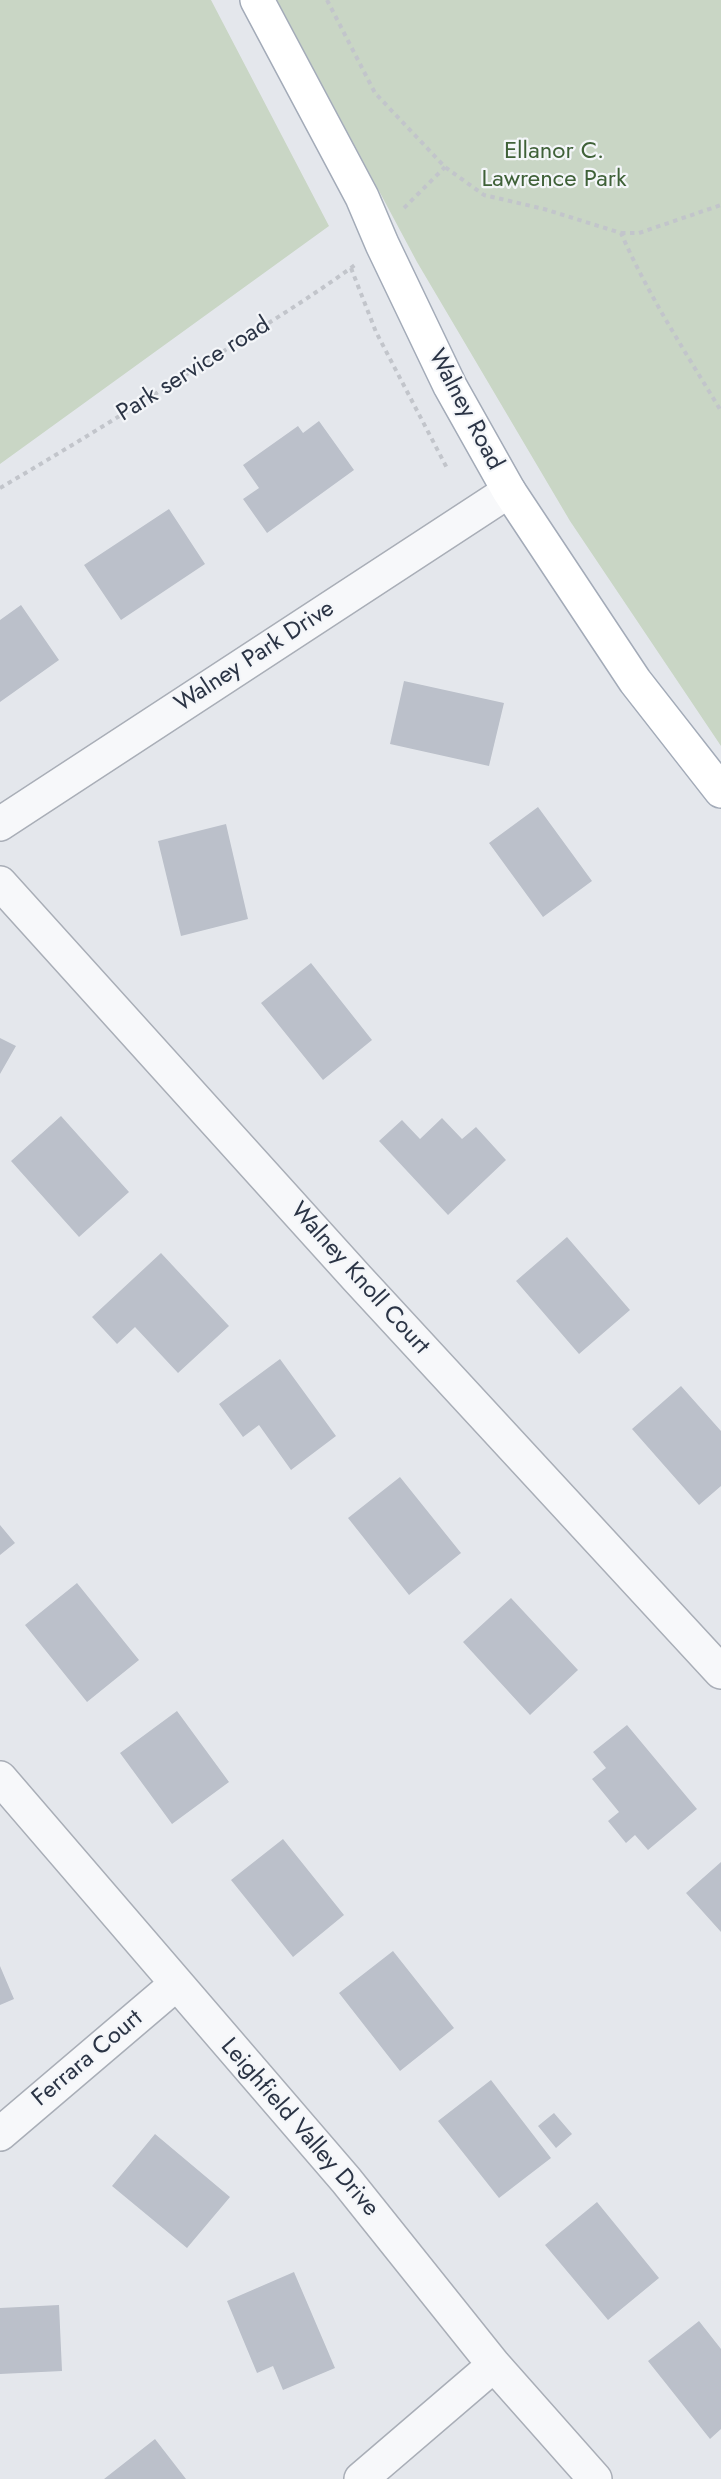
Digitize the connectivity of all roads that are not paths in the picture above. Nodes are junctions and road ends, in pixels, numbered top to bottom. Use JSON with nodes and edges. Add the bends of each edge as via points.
{"nodes":[{"id":1,"x":257,"y":0,"type":"edge"},
{"id":2,"x":509,"y":491,"type":"junction"},
{"id":3,"x":721,"y":791,"type":"edge"},
{"id":4,"x":0,"y":824,"type":"edge"},
{"id":5,"x":0,"y":883,"type":"edge"},
{"id":6,"x":721,"y":1672,"type":"edge"},
{"id":7,"x":0,"y":1778,"type":"edge"},
{"id":8,"x":175,"y":1985,"type":"junction"},
{"id":9,"x":0,"y":2134,"type":"edge"},
{"id":10,"x":494,"y":2365,"type":"junction"},
{"id":11,"x":361,"y":2479,"type":"edge"},
{"id":12,"x":595,"y":2479,"type":"edge"}],
"edges":[{"from":1,"to":2,"type":"main road","name":"Walney Road","via":[[362,197],[450,386]]},
{"from":2,"to":3,"type":"main road","name":"Walney Road","via":[[635,681]]},
{"from":2,"to":4,"type":"street","name":"Walney Park Drive"},
{"from":5,"to":6,"type":"street","name":"Walney Knoll Court"},
{"from":7,"to":8,"type":"street","name":"Leighfield Valley Drive"},
{"from":8,"to":9,"type":"street","name":"Ferrara Court"},
{"from":8,"to":10,"type":"street","name":"Leighfield Valley Drive","via":[[346,2180]]},
{"from":10,"to":11,"type":"street"},
{"from":10,"to":12,"type":"street","name":"Leighfield Valley Drive"}]}
